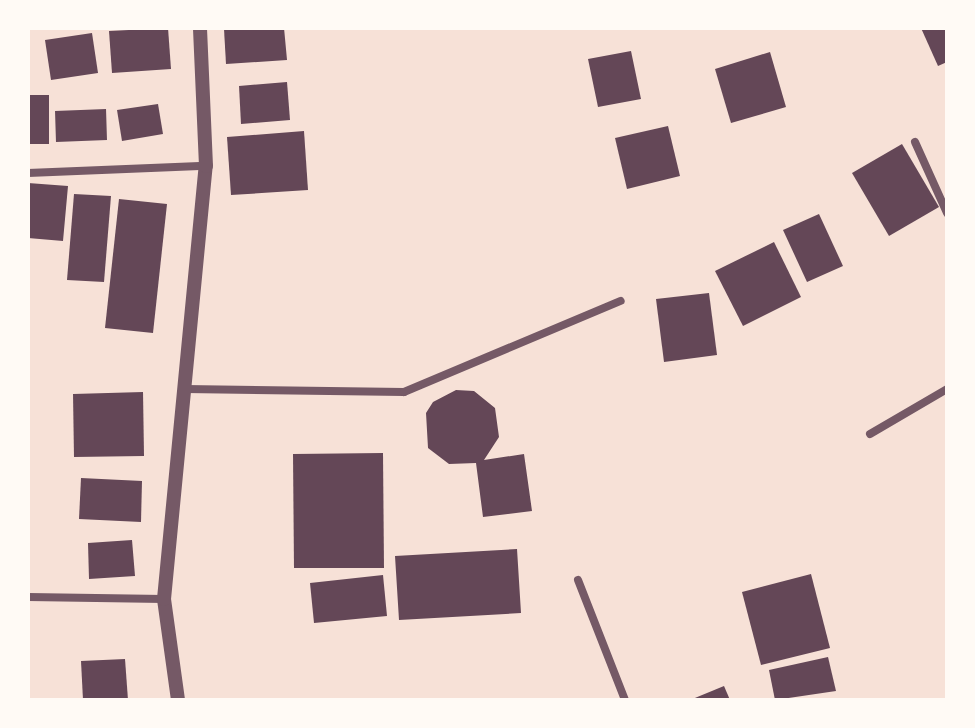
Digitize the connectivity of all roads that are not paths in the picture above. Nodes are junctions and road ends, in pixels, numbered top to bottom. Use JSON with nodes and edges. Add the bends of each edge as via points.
{"nodes":[{"id":1,"x":200,"y":28,"type":"edge"},
{"id":2,"x":915,"y":142,"type":"dead end"},
{"id":3,"x":206,"y":166,"type":"junction"},
{"id":4,"x":28,"y":173,"type":"edge"},
{"id":5,"x":947,"y":213,"type":"edge"},
{"id":6,"x":621,"y":301,"type":"dead end"},
{"id":7,"x":185,"y":389,"type":"junction"},
{"id":8,"x":947,"y":389,"type":"edge"},
{"id":9,"x":870,"y":434,"type":"dead end"},
{"id":10,"x":578,"y":580,"type":"dead end"},
{"id":11,"x":28,"y":597,"type":"edge"},
{"id":12,"x":164,"y":599,"type":"junction"},
{"id":13,"x":178,"y":700,"type":"edge"},
{"id":14,"x":625,"y":700,"type":"edge"}],
"edges":[{"from":1,"to":3,"type":"street"},
{"from":2,"to":5,"type":"street"},
{"from":3,"to":4,"type":"street"},
{"from":3,"to":7,"type":"street"},
{"from":6,"to":7,"type":"street","via":[[404,392]]},
{"from":7,"to":12,"type":"street"},
{"from":8,"to":9,"type":"street"},
{"from":10,"to":14,"type":"street"},
{"from":11,"to":12,"type":"street"},
{"from":12,"to":13,"type":"street"}]}
